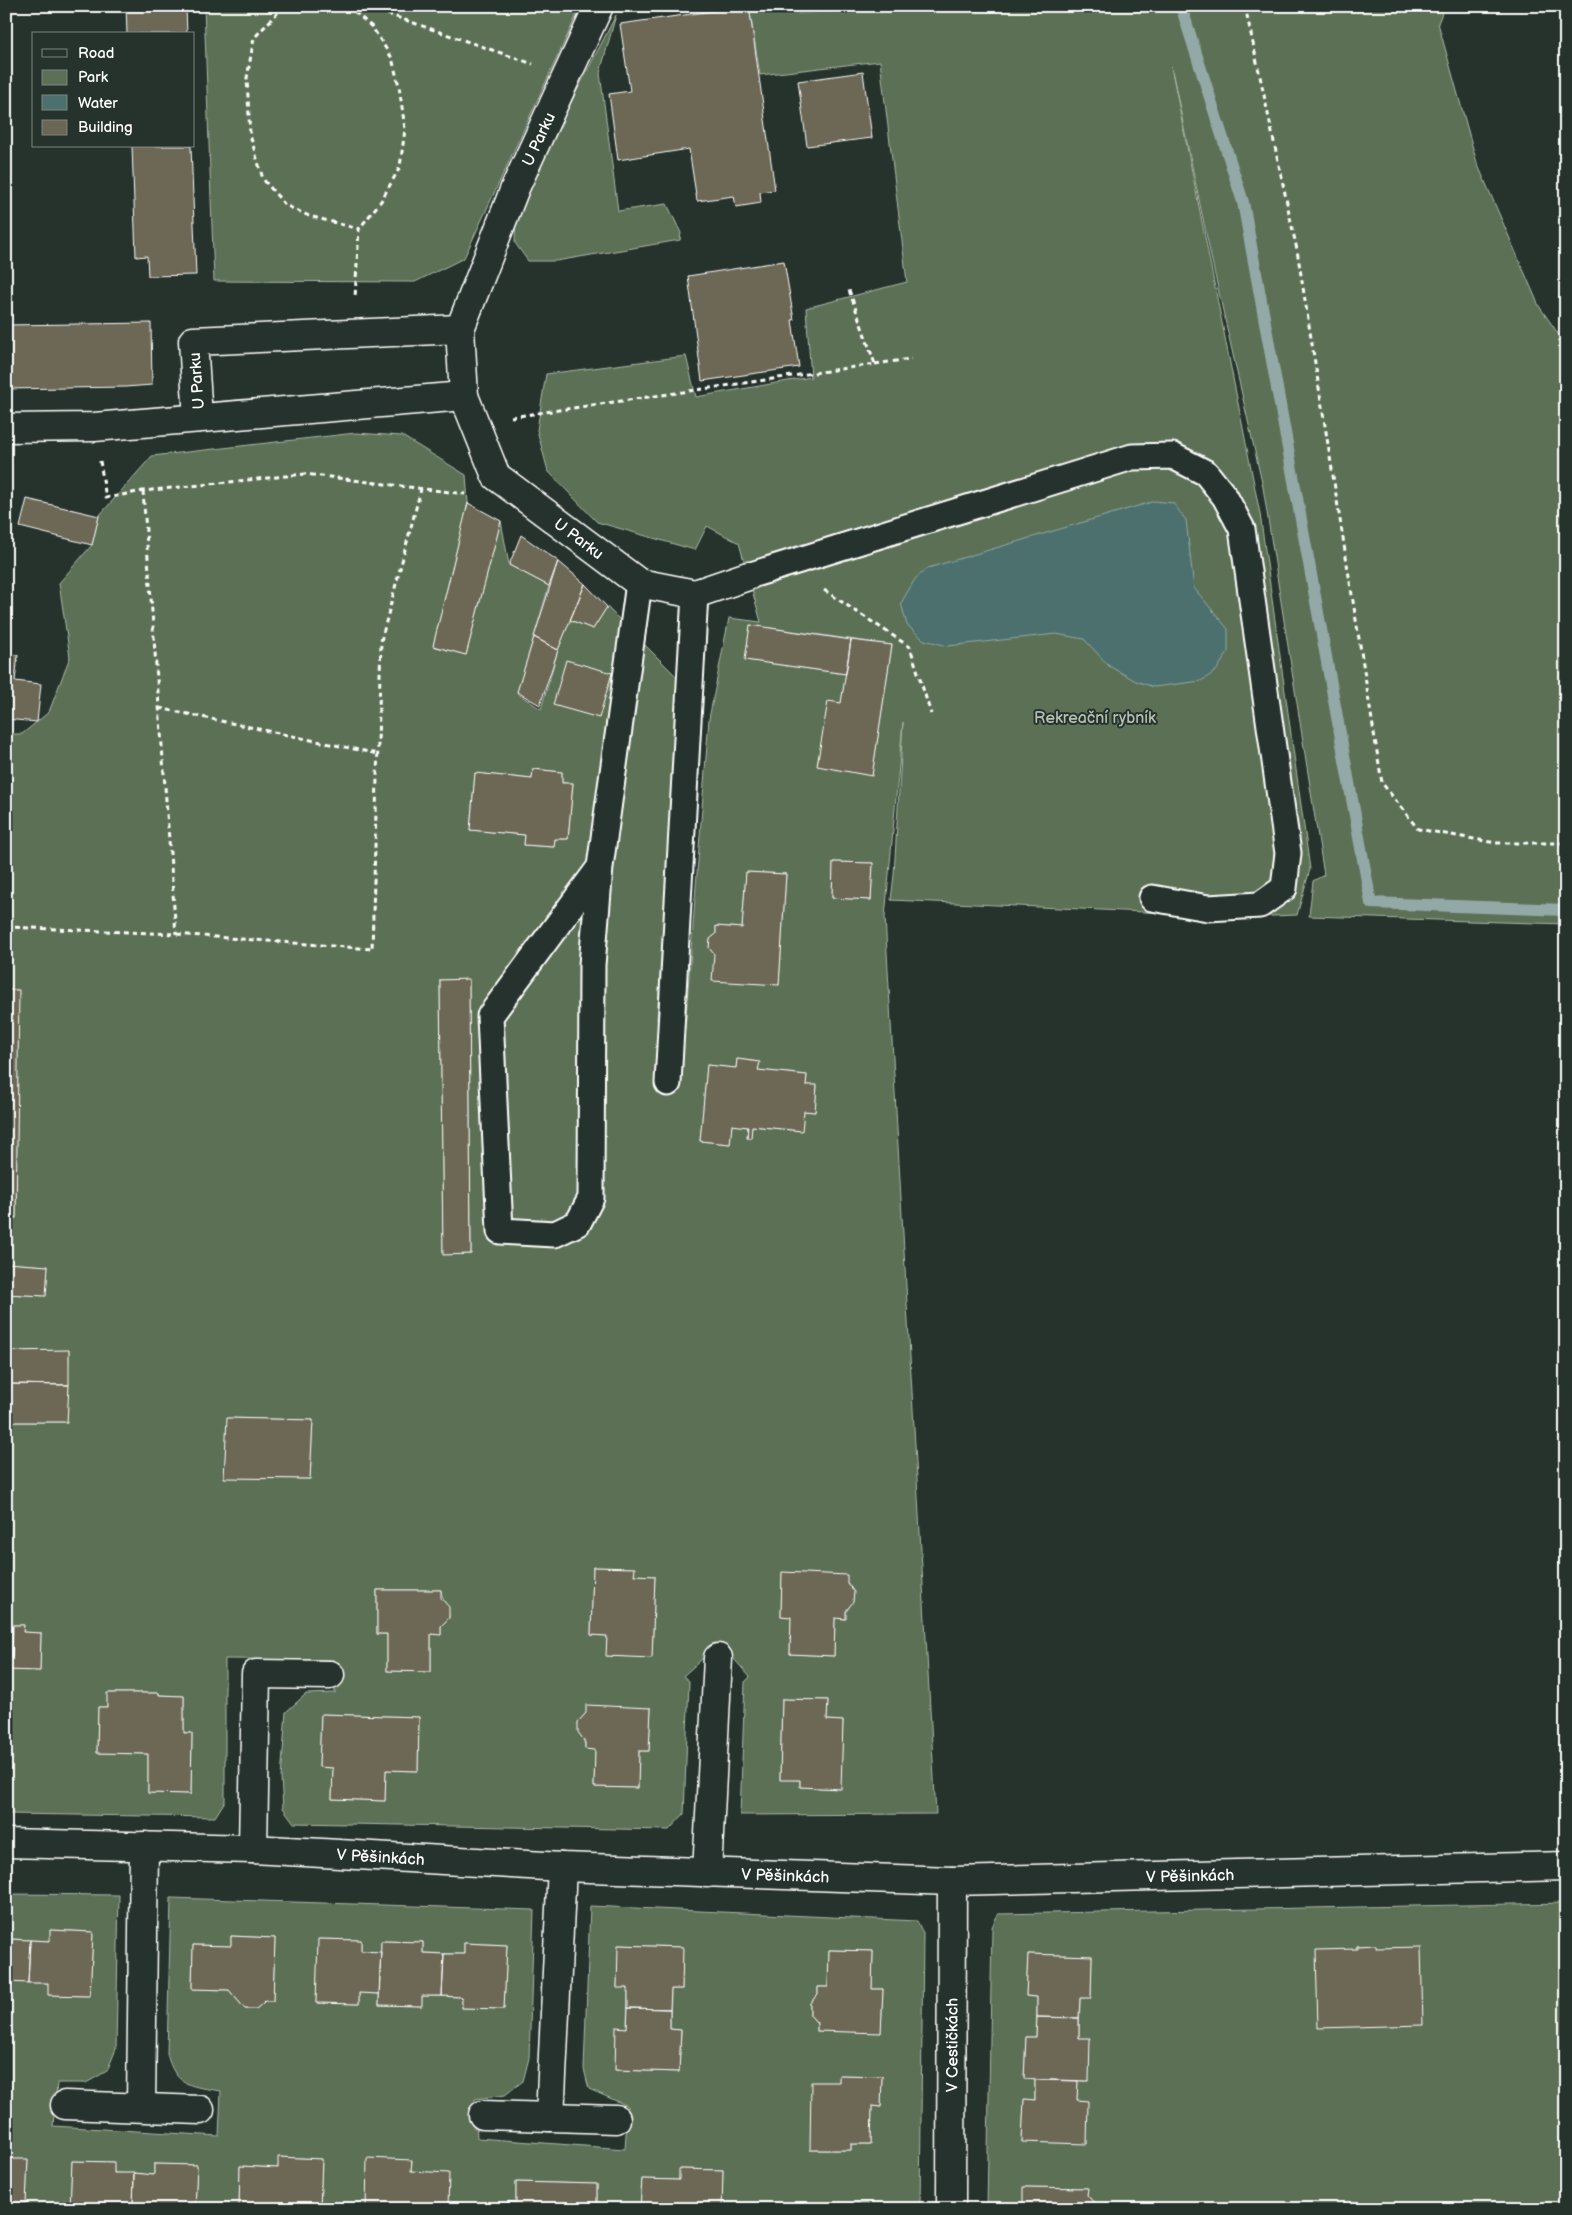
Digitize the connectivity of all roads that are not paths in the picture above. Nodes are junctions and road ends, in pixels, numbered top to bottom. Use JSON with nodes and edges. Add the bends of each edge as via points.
{"nodes":[{"id":1,"x":599,"y":6,"type":"edge"},
{"id":2,"x":460,"y":329,"type":"junction"},
{"id":3,"x":464,"y":396,"type":"junction"},
{"id":4,"x":198,"y":418,"type":"junction"},
{"id":5,"x":6,"y":428,"type":"edge"},
{"id":6,"x":748,"y":576,"type":"joint"},
{"id":7,"x":639,"y":583,"type":"junction"},
{"id":8,"x":695,"y":594,"type":"junction"},
{"id":9,"x":600,"y":867,"type":"junction"},
{"id":10,"x":1152,"y":898,"type":"dead end"},
{"id":11,"x":668,"y":1083,"type":"dead end"},
{"id":12,"x":718,"y":1658,"type":"dead end"},
{"id":13,"x":330,"y":1675,"type":"dead end"},
{"id":14,"x":6,"y":1843,"type":"edge"},
{"id":15,"x":144,"y":1846,"type":"junction"},
{"id":16,"x":253,"y":1849,"type":"junction"},
{"id":17,"x":1566,"y":1866,"type":"edge"},
{"id":18,"x":562,"y":1867,"type":"junction"},
{"id":19,"x":708,"y":1872,"type":"junction"},
{"id":20,"x":952,"y":1881,"type":"junction"},
{"id":21,"x":65,"y":2105,"type":"dead end"},
{"id":22,"x":141,"y":2107,"type":"junction"},
{"id":23,"x":200,"y":2110,"type":"dead end"},
{"id":24,"x":483,"y":2115,"type":"dead end"},
{"id":25,"x":550,"y":2117,"type":"junction"},
{"id":26,"x":616,"y":2119,"type":"dead end"},
{"id":27,"x":950,"y":2209,"type":"edge"}],
"edges":[{"from":1,"to":2,"type":"street","name":"U Parku","via":[[515,188]]},
{"from":2,"to":3,"type":"street","name":"U Parku"},
{"from":2,"to":4,"type":"street","name":"U Parku","via":[[193,341]]},
{"from":3,"to":4,"type":"street","name":"U Parku"},
{"from":3,"to":7,"type":"street","name":"U Parku","via":[[496,476]]},
{"from":4,"to":5,"type":"street","name":"U Parku","via":[[94,427]]},
{"from":6,"to":8,"type":"street","name":"U Parku"},
{"from":6,"to":10,"type":"lane","via":[[1132,457],[1173,456],[1206,473],[1225,497],[1242,529],[1288,853],[1284,888],[1260,905],[1208,908]]},
{"from":7,"to":8,"type":"street","name":"U Parku"},
{"from":7,"to":9,"type":"lane"},
{"from":8,"to":11,"type":"lane"},
{"from":9,"to":9,"type":"lane","via":[[592,965],[591,1198],[578,1223],[555,1234],[500,1231],[490,1016]]},
{"from":12,"to":19,"type":"street"},
{"from":13,"to":16,"type":"street","via":[[256,1674]]},
{"from":14,"to":15,"type":"street","name":"V Pěšinkách"},
{"from":15,"to":16,"type":"street","name":"V Pěšinkách"},
{"from":15,"to":22,"type":"street"},
{"from":16,"to":18,"type":"street","name":"V Pěšinkách"},
{"from":17,"to":20,"type":"street","name":"V Pěšinkách"},
{"from":18,"to":19,"type":"street","name":"V Pěšinkách"},
{"from":18,"to":25,"type":"street"},
{"from":19,"to":20,"type":"street","name":"V Pěšinkách"},
{"from":20,"to":27,"type":"street","name":"V Cestičkách"},
{"from":21,"to":22,"type":"street"},
{"from":22,"to":23,"type":"street"},
{"from":24,"to":25,"type":"street"},
{"from":25,"to":26,"type":"street"}]}
